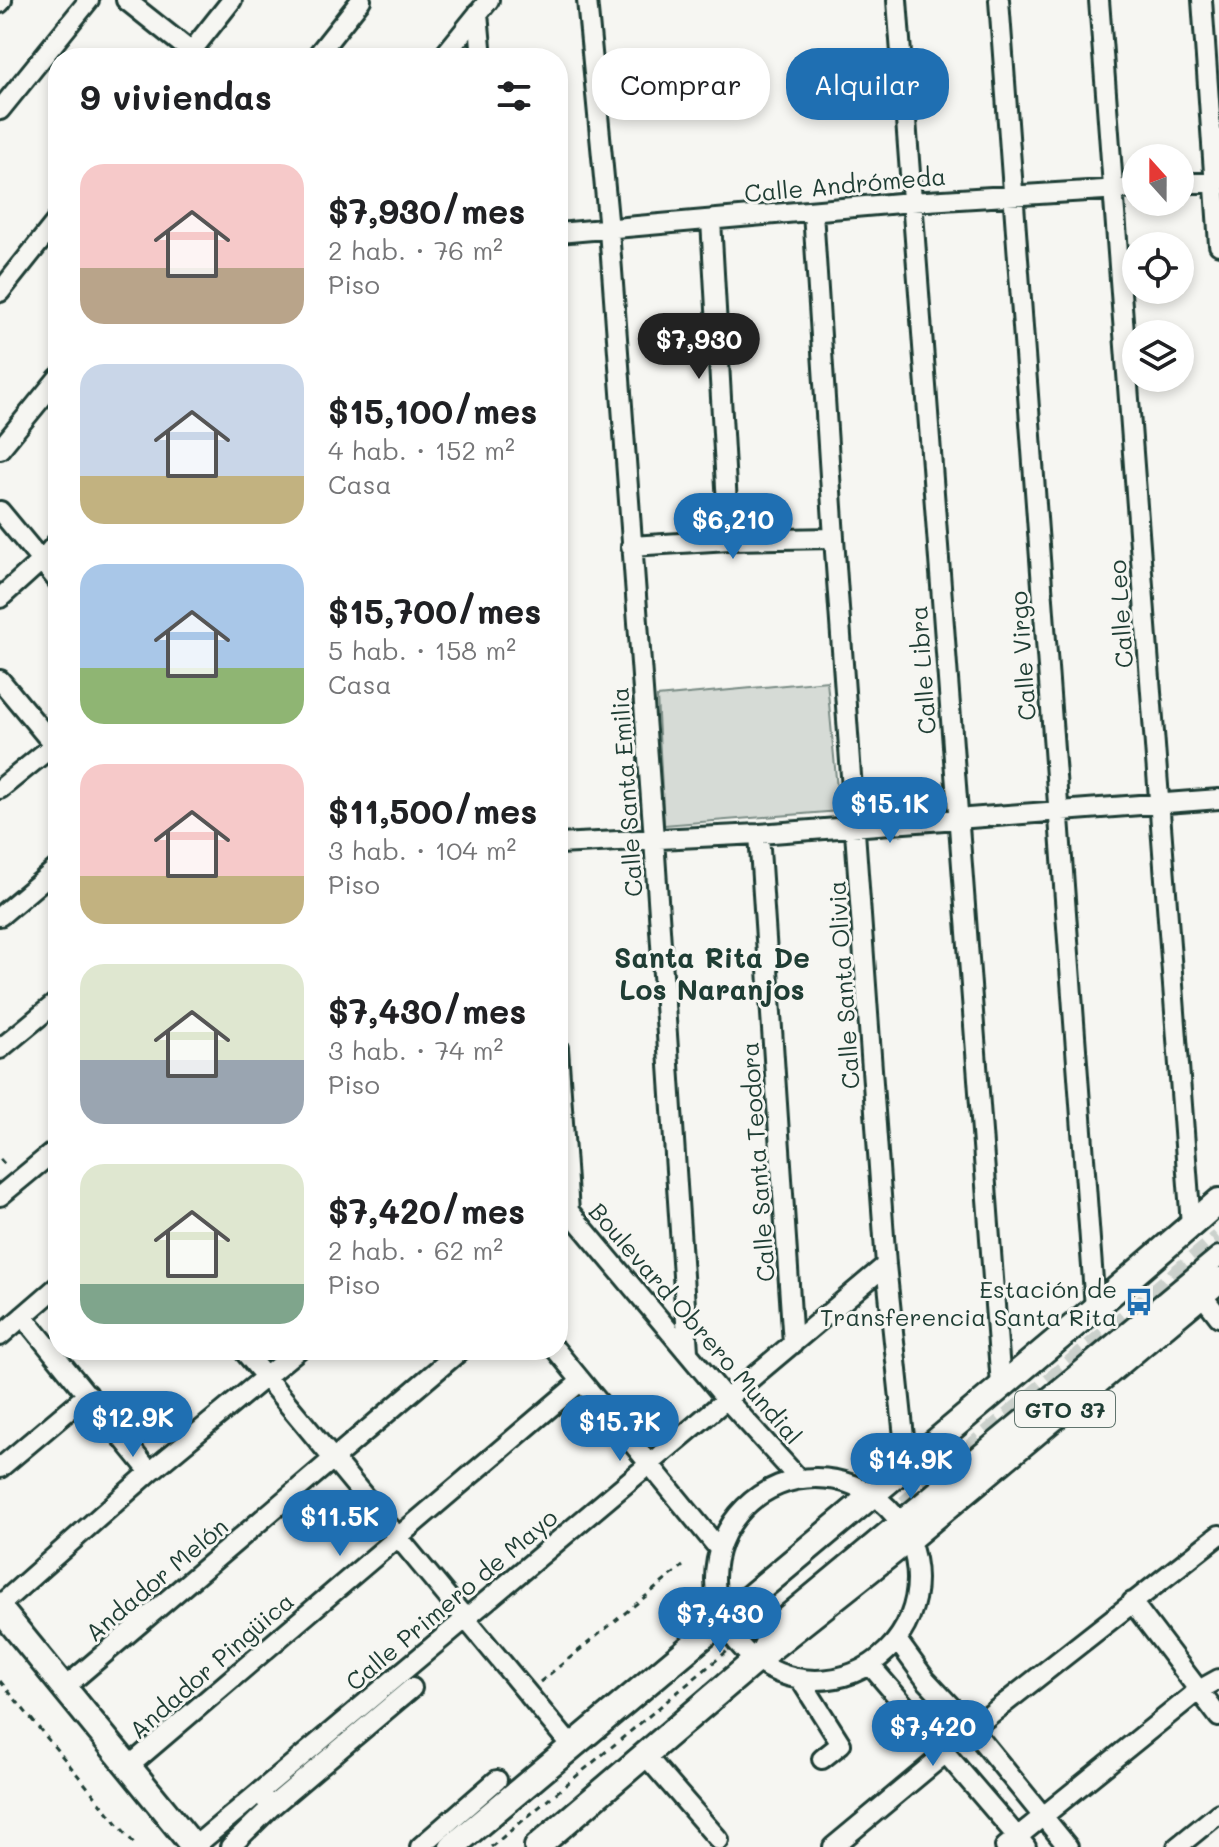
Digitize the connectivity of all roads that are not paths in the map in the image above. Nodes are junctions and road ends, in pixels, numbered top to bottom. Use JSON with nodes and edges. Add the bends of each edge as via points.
{"nodes":[{"id":1,"x":89,"y":0,"type":"edge"},
{"id":2,"x":126,"y":0,"type":"edge"},
{"id":3,"x":232,"y":0,"type":"edge"},
{"id":4,"x":361,"y":0,"type":"edge"},
{"id":5,"x":587,"y":0,"type":"edge"},
{"id":6,"x":897,"y":0,"type":"edge"},
{"id":7,"x":999,"y":0,"type":"edge"},
{"id":8,"x":1099,"y":0,"type":"edge"},
{"id":9,"x":1202,"y":0,"type":"edge"},
{"id":10,"x":484,"y":7,"type":"edge"},
{"id":11,"x":50,"y":48,"type":"edge"},
{"id":12,"x":183,"y":48,"type":"edge"},
{"id":13,"x":198,"y":48,"type":"edge"},
{"id":14,"x":323,"y":48,"type":"edge"},
{"id":15,"x":450,"y":48,"type":"edge"},
{"id":16,"x":482,"y":48,"type":"edge"},
{"id":17,"x":48,"y":51,"type":"edge"},
{"id":18,"x":0,"y":110,"type":"edge"},
{"id":19,"x":1217,"y":182,"type":"edge"},
{"id":20,"x":1194,"y":183,"type":"edge"},
{"id":21,"x":1112,"y":189,"type":"junction"},
{"id":22,"x":1122,"y":189,"type":"edge"},
{"id":23,"x":1013,"y":195,"type":"junction"},
{"id":24,"x":911,"y":202,"type":"junction"},
{"id":25,"x":813,"y":212,"type":"junction"},
{"id":26,"x":711,"y":220,"type":"junction"},
{"id":27,"x":609,"y":230,"type":"junction"},
{"id":28,"x":48,"y":232,"type":"edge"},
{"id":29,"x":568,"y":232,"type":"edge"},
{"id":30,"x":1219,"y":245,"type":"edge"},
{"id":31,"x":0,"y":292,"type":"edge"},
{"id":32,"x":48,"y":390,"type":"edge"},
{"id":33,"x":0,"y":449,"type":"edge"},
{"id":34,"x":0,"y":511,"type":"edge"},
{"id":35,"x":834,"y":538,"type":"junction"},
{"id":36,"x":729,"y":540,"type":"junction"},
{"id":37,"x":631,"y":546,"type":"junction"},
{"id":38,"x":48,"y":553,"type":"edge"},
{"id":39,"x":41,"y":561,"type":"junction"},
{"id":40,"x":48,"y":569,"type":"edge"},
{"id":41,"x":0,"y":598,"type":"edge"},
{"id":42,"x":0,"y":680,"type":"edge"},
{"id":43,"x":48,"y":738,"type":"edge"},
{"id":44,"x":48,"y":754,"type":"edge"},
{"id":45,"x":0,"y":789,"type":"edge"},
{"id":46,"x":1219,"y":799,"type":"edge"},
{"id":47,"x":1159,"y":804,"type":"junction"},
{"id":48,"x":1057,"y":811,"type":"junction"},
{"id":49,"x":957,"y":819,"type":"junction"},
{"id":50,"x":856,"y":827,"type":"junction"},
{"id":51,"x":759,"y":834,"type":"junction"},
{"id":52,"x":654,"y":839,"type":"junction"},
{"id":53,"x":568,"y":843,"type":"edge"},
{"id":54,"x":48,"y":875,"type":"edge"},
{"id":55,"x":0,"y":916,"type":"edge"},
{"id":56,"x":48,"y":1009,"type":"edge"},
{"id":57,"x":0,"y":1049,"type":"edge"},
{"id":58,"x":48,"y":1156,"type":"edge"},
{"id":59,"x":0,"y":1196,"type":"edge"},
{"id":60,"x":1219,"y":1201,"type":"edge"},
{"id":61,"x":568,"y":1210,"type":"edge"},
{"id":62,"x":1191,"y":1225,"type":"junction"},
{"id":63,"x":1219,"y":1256,"type":"edge"},
{"id":64,"x":886,"y":1265,"type":"junction"},
{"id":65,"x":1210,"y":1288,"type":"edge"},
{"id":66,"x":48,"y":1295,"type":"edge"},
{"id":67,"x":1095,"y":1308,"type":"junction"},
{"id":68,"x":23,"y":1316,"type":"junction"},
{"id":69,"x":1219,"y":1317,"type":"edge"},
{"id":70,"x":0,"y":1336,"type":"edge"},
{"id":71,"x":793,"y":1344,"type":"junction"},
{"id":72,"x":48,"y":1346,"type":"edge"},
{"id":73,"x":688,"y":1351,"type":"junction"},
{"id":74,"x":60,"y":1360,"type":"edge"},
{"id":75,"x":251,"y":1360,"type":"edge"},
{"id":76,"x":286,"y":1360,"type":"edge"},
{"id":77,"x":449,"y":1360,"type":"edge"},
{"id":78,"x":564,"y":1360,"type":"edge"},
{"id":79,"x":265,"y":1377,"type":"junction"},
{"id":80,"x":580,"y":1382,"type":"junction"},
{"id":81,"x":1001,"y":1385,"type":"junction"},
{"id":82,"x":88,"y":1394,"type":"junction"},
{"id":83,"x":727,"y":1400,"type":"junction"},
{"id":84,"x":334,"y":1459,"type":"junction"},
{"id":85,"x":649,"y":1464,"type":"junction"},
{"id":86,"x":907,"y":1466,"type":"junction"},
{"id":87,"x":0,"y":1468,"type":"edge"},
{"id":88,"x":150,"y":1472,"type":"junction"},
{"id":89,"x":799,"y":1479,"type":"junction"},
{"id":90,"x":873,"y":1494,"type":"junction"},
{"id":91,"x":905,"y":1521,"type":"junction"},
{"id":92,"x":1219,"y":1535,"type":"edge"},
{"id":93,"x":397,"y":1537,"type":"junction"},
{"id":94,"x":719,"y":1549,"type":"junction"},
{"id":95,"x":1132,"y":1602,"type":"junction"},
{"id":96,"x":0,"y":1607,"type":"edge"},
{"id":97,"x":464,"y":1617,"type":"junction"},
{"id":98,"x":723,"y":1620,"type":"junction"},
{"id":99,"x":897,"y":1640,"type":"junction"},
{"id":100,"x":756,"y":1660,"type":"junction"},
{"id":101,"x":870,"y":1665,"type":"junction"},
{"id":102,"x":800,"y":1679,"type":"junction"},
{"id":103,"x":1219,"y":1679,"type":"edge"},
{"id":104,"x":64,"y":1688,"type":"junction"},
{"id":105,"x":412,"y":1688,"type":"dead end"},
{"id":106,"x":1199,"y":1690,"type":"junction"},
{"id":107,"x":1219,"y":1717,"type":"edge"},
{"id":108,"x":972,"y":1729,"type":"junction"},
{"id":109,"x":572,"y":1747,"type":"junction"},
{"id":110,"x":947,"y":1752,"type":"junction"},
{"id":111,"x":645,"y":1755,"type":"junction"},
{"id":112,"x":822,"y":1759,"type":"dead end"},
{"id":113,"x":128,"y":1767,"type":"junction"},
{"id":114,"x":497,"y":1780,"type":"dead end"},
{"id":115,"x":259,"y":1792,"type":"junction"},
{"id":116,"x":271,"y":1807,"type":"junction"},
{"id":117,"x":1219,"y":1813,"type":"edge"},
{"id":118,"x":1043,"y":1816,"type":"junction"},
{"id":119,"x":719,"y":1840,"type":"dead end"},
{"id":120,"x":1016,"y":1843,"type":"edge"},
{"id":121,"x":194,"y":1847,"type":"edge"},
{"id":122,"x":230,"y":1847,"type":"edge"},
{"id":123,"x":420,"y":1847,"type":"edge"},
{"id":124,"x":452,"y":1847,"type":"edge"},
{"id":125,"x":537,"y":1847,"type":"edge"},
{"id":126,"x":833,"y":1847,"type":"edge"},
{"id":127,"x":1068,"y":1847,"type":"edge"},
{"id":128,"x":1177,"y":1847,"type":"edge"}],
"edges":[{"from":1,"to":11,"type":"street"},
{"from":2,"to":12,"type":"street"},
{"from":3,"to":13,"type":"street"},
{"from":4,"to":14,"type":"street"},
{"from":5,"to":27,"type":"street","name":"Calle Santa Emilia"},
{"from":6,"to":24,"type":"street","name":"Calle Libra"},
{"from":7,"to":23,"type":"street","name":"Calle Virgo"},
{"from":8,"to":21,"type":"street","name":"Calle Leo"},
{"from":9,"to":19,"type":"street"},
{"from":10,"to":15,"type":"street"},
{"from":10,"to":16,"type":"street"},
{"from":17,"to":18,"type":"street"},
{"from":19,"to":20,"type":"street"},
{"from":19,"to":30,"type":"street"},
{"from":21,"to":22,"type":"street","name":"Calle Andrómeda"},
{"from":21,"to":23,"type":"street","name":"Calle Andrómeda"},
{"from":21,"to":47,"type":"street","name":"Calle Leo"},
{"from":23,"to":24,"type":"street","name":"Calle Andrómeda"},
{"from":23,"to":48,"type":"street","name":"Calle Virgo"},
{"from":24,"to":25,"type":"street","name":"Calle Andrómeda"},
{"from":24,"to":49,"type":"street","name":"Calle Libra"},
{"from":25,"to":26,"type":"street","name":"Calle Andrómeda"},
{"from":25,"to":35,"type":"street","name":"Calle Santa Olivia"},
{"from":26,"to":27,"type":"street","name":"Calle Andrómeda"},
{"from":26,"to":36,"type":"street"},
{"from":27,"to":29,"type":"street","name":"Calle Andrómeda"},
{"from":27,"to":37,"type":"street","name":"Calle Santa Emilia"},
{"from":28,"to":31,"type":"street"},
{"from":32,"to":33,"type":"street"},
{"from":34,"to":39,"type":"street"},
{"from":35,"to":36,"type":"street"},
{"from":35,"to":50,"type":"street","name":"Calle Santa Olivia"},
{"from":36,"to":37,"type":"street"},
{"from":37,"to":52,"type":"street","name":"Calle Santa Emilia"},
{"from":38,"to":39,"type":"street"},
{"from":39,"to":40,"type":"street"},
{"from":39,"to":41,"type":"street"},
{"from":42,"to":43,"type":"street"},
{"from":44,"to":45,"type":"street"},
{"from":46,"to":47,"type":"street"},
{"from":47,"to":48,"type":"street"},
{"from":47,"to":62,"type":"street","name":"Calle Leo"},
{"from":48,"to":49,"type":"street"},
{"from":48,"to":67,"type":"street","name":"Calle Virgo"},
{"from":49,"to":50,"type":"street"},
{"from":49,"to":81,"type":"street","name":"Calle Libra"},
{"from":50,"to":51,"type":"street"},
{"from":50,"to":64,"type":"street","name":"Calle Santa Olivia"},
{"from":51,"to":52,"type":"street"},
{"from":51,"to":71,"type":"street","name":"Calle Santa Teodora"},
{"from":52,"to":53,"type":"street"},
{"from":52,"to":73,"type":"street","name":"Calle Santa Emilia"},
{"from":54,"to":55,"type":"street"},
{"from":56,"to":57,"type":"street"},
{"from":58,"to":59,"type":"street"},
{"from":60,"to":62,"type":"main road","number":"GTO 37"},
{"from":61,"to":73,"type":"street","name":"Boulevard Obrero Mundial"},
{"from":62,"to":67,"type":"main road","number":"GTO 37"},
{"from":63,"to":91,"type":"street"},
{"from":64,"to":71,"type":"street","name":"Calle Primero de Mayo"},
{"from":64,"to":86,"type":"street","name":"Calle Santa Olivia"},
{"from":65,"to":69,"type":"street"},
{"from":65,"to":91,"type":"main road","number":"GTO 37"},
{"from":66,"to":68,"type":"street"},
{"from":67,"to":81,"type":"main road","number":"GTO 37"},
{"from":68,"to":70,"type":"street"},
{"from":68,"to":72,"type":"street"},
{"from":71,"to":83,"type":"street","name":"Calle Primero de Mayo"},
{"from":73,"to":83,"type":"street","name":"Boulevard Obrero Mundial"},
{"from":74,"to":82,"type":"street"},
{"from":75,"to":79,"type":"street"},
{"from":76,"to":79,"type":"street"},
{"from":77,"to":84,"type":"street","name":"Andador Melón"},
{"from":78,"to":80,"type":"street"},
{"from":79,"to":84,"type":"street"},
{"from":79,"to":88,"type":"street"},
{"from":80,"to":85,"type":"street"},
{"from":80,"to":93,"type":"street","name":"Andador Pingüica"},
{"from":81,"to":86,"type":"main road","number":"GTO 37"},
{"from":82,"to":87,"type":"street"},
{"from":82,"to":88,"type":"street"},
{"from":83,"to":85,"type":"street","name":"Calle Primero de Mayo"},
{"from":83,"to":89,"type":"street","name":"Boulevard Obrero Mundial"},
{"from":84,"to":93,"type":"street"},
{"from":84,"to":104,"type":"street","name":"Andador Melón"},
{"from":85,"to":94,"type":"street"},
{"from":85,"to":97,"type":"street","name":"Calle Primero de Mayo"},
{"from":86,"to":90,"type":"main road","number":"GTO 37"},
{"from":88,"to":96,"type":"street"},
{"from":89,"to":90,"type":"street","name":"Boulevard Obrero Mundial","via":[[838,1479]]},
{"from":89,"to":94,"type":"street","name":"Boulevard Obrero Mundial","via":[[749,1502]]},
{"from":90,"to":91,"type":"street"},
{"from":90,"to":98,"type":"main road","number":"GTO 37"},
{"from":91,"to":99,"type":"street","via":[[917,1564],[917,1591]]},
{"from":91,"to":100,"type":"main road","number":"GTO 37"},
{"from":92,"to":95,"type":"street"},
{"from":93,"to":97,"type":"street"},
{"from":93,"to":113,"type":"street","name":"Andador Pingüica"},
{"from":94,"to":98,"type":"street","name":"Boulevard Obrero Mundial","via":[[715,1585]]},
{"from":95,"to":106,"type":"street"},
{"from":95,"to":108,"type":"street"},
{"from":96,"to":104,"type":"main road"},
{"from":97,"to":109,"type":"street"},
{"from":97,"to":115,"type":"street","name":"Calle Primero de Mayo"},
{"from":98,"to":100,"type":"street"},
{"from":98,"to":109,"type":"main road","number":"GTO 37"},
{"from":99,"to":101,"type":"street"},
{"from":99,"to":108,"type":"street"},
{"from":100,"to":102,"type":"street"},
{"from":100,"to":111,"type":"main road","number":"GTO 37"},
{"from":101,"to":102,"type":"street","via":[[824,1680]]},
{"from":101,"to":110,"type":"street"},
{"from":102,"to":112,"type":"street","via":[[841,1744]]},
{"from":103,"to":106,"type":"street"},
{"from":104,"to":113,"type":"main road"},
{"from":105,"to":116,"type":"street"},
{"from":106,"to":107,"type":"street"},
{"from":106,"to":118,"type":"street"},
{"from":108,"to":118,"type":"street"},
{"from":109,"to":124,"type":"main road","number":"GTO 37"},
{"from":110,"to":120,"type":"street"},
{"from":110,"to":126,"type":"street"},
{"from":111,"to":119,"type":"street"},
{"from":111,"to":125,"type":"main road","number":"GTO 37"},
{"from":113,"to":121,"type":"main road"},
{"from":114,"to":123,"type":"street"},
{"from":115,"to":116,"type":"street"},
{"from":115,"to":121,"type":"street","name":"Calle Primero de Mayo"},
{"from":116,"to":122,"type":"street"},
{"from":117,"to":128,"type":"street"},
{"from":118,"to":120,"type":"street"},
{"from":118,"to":127,"type":"street"}]}
